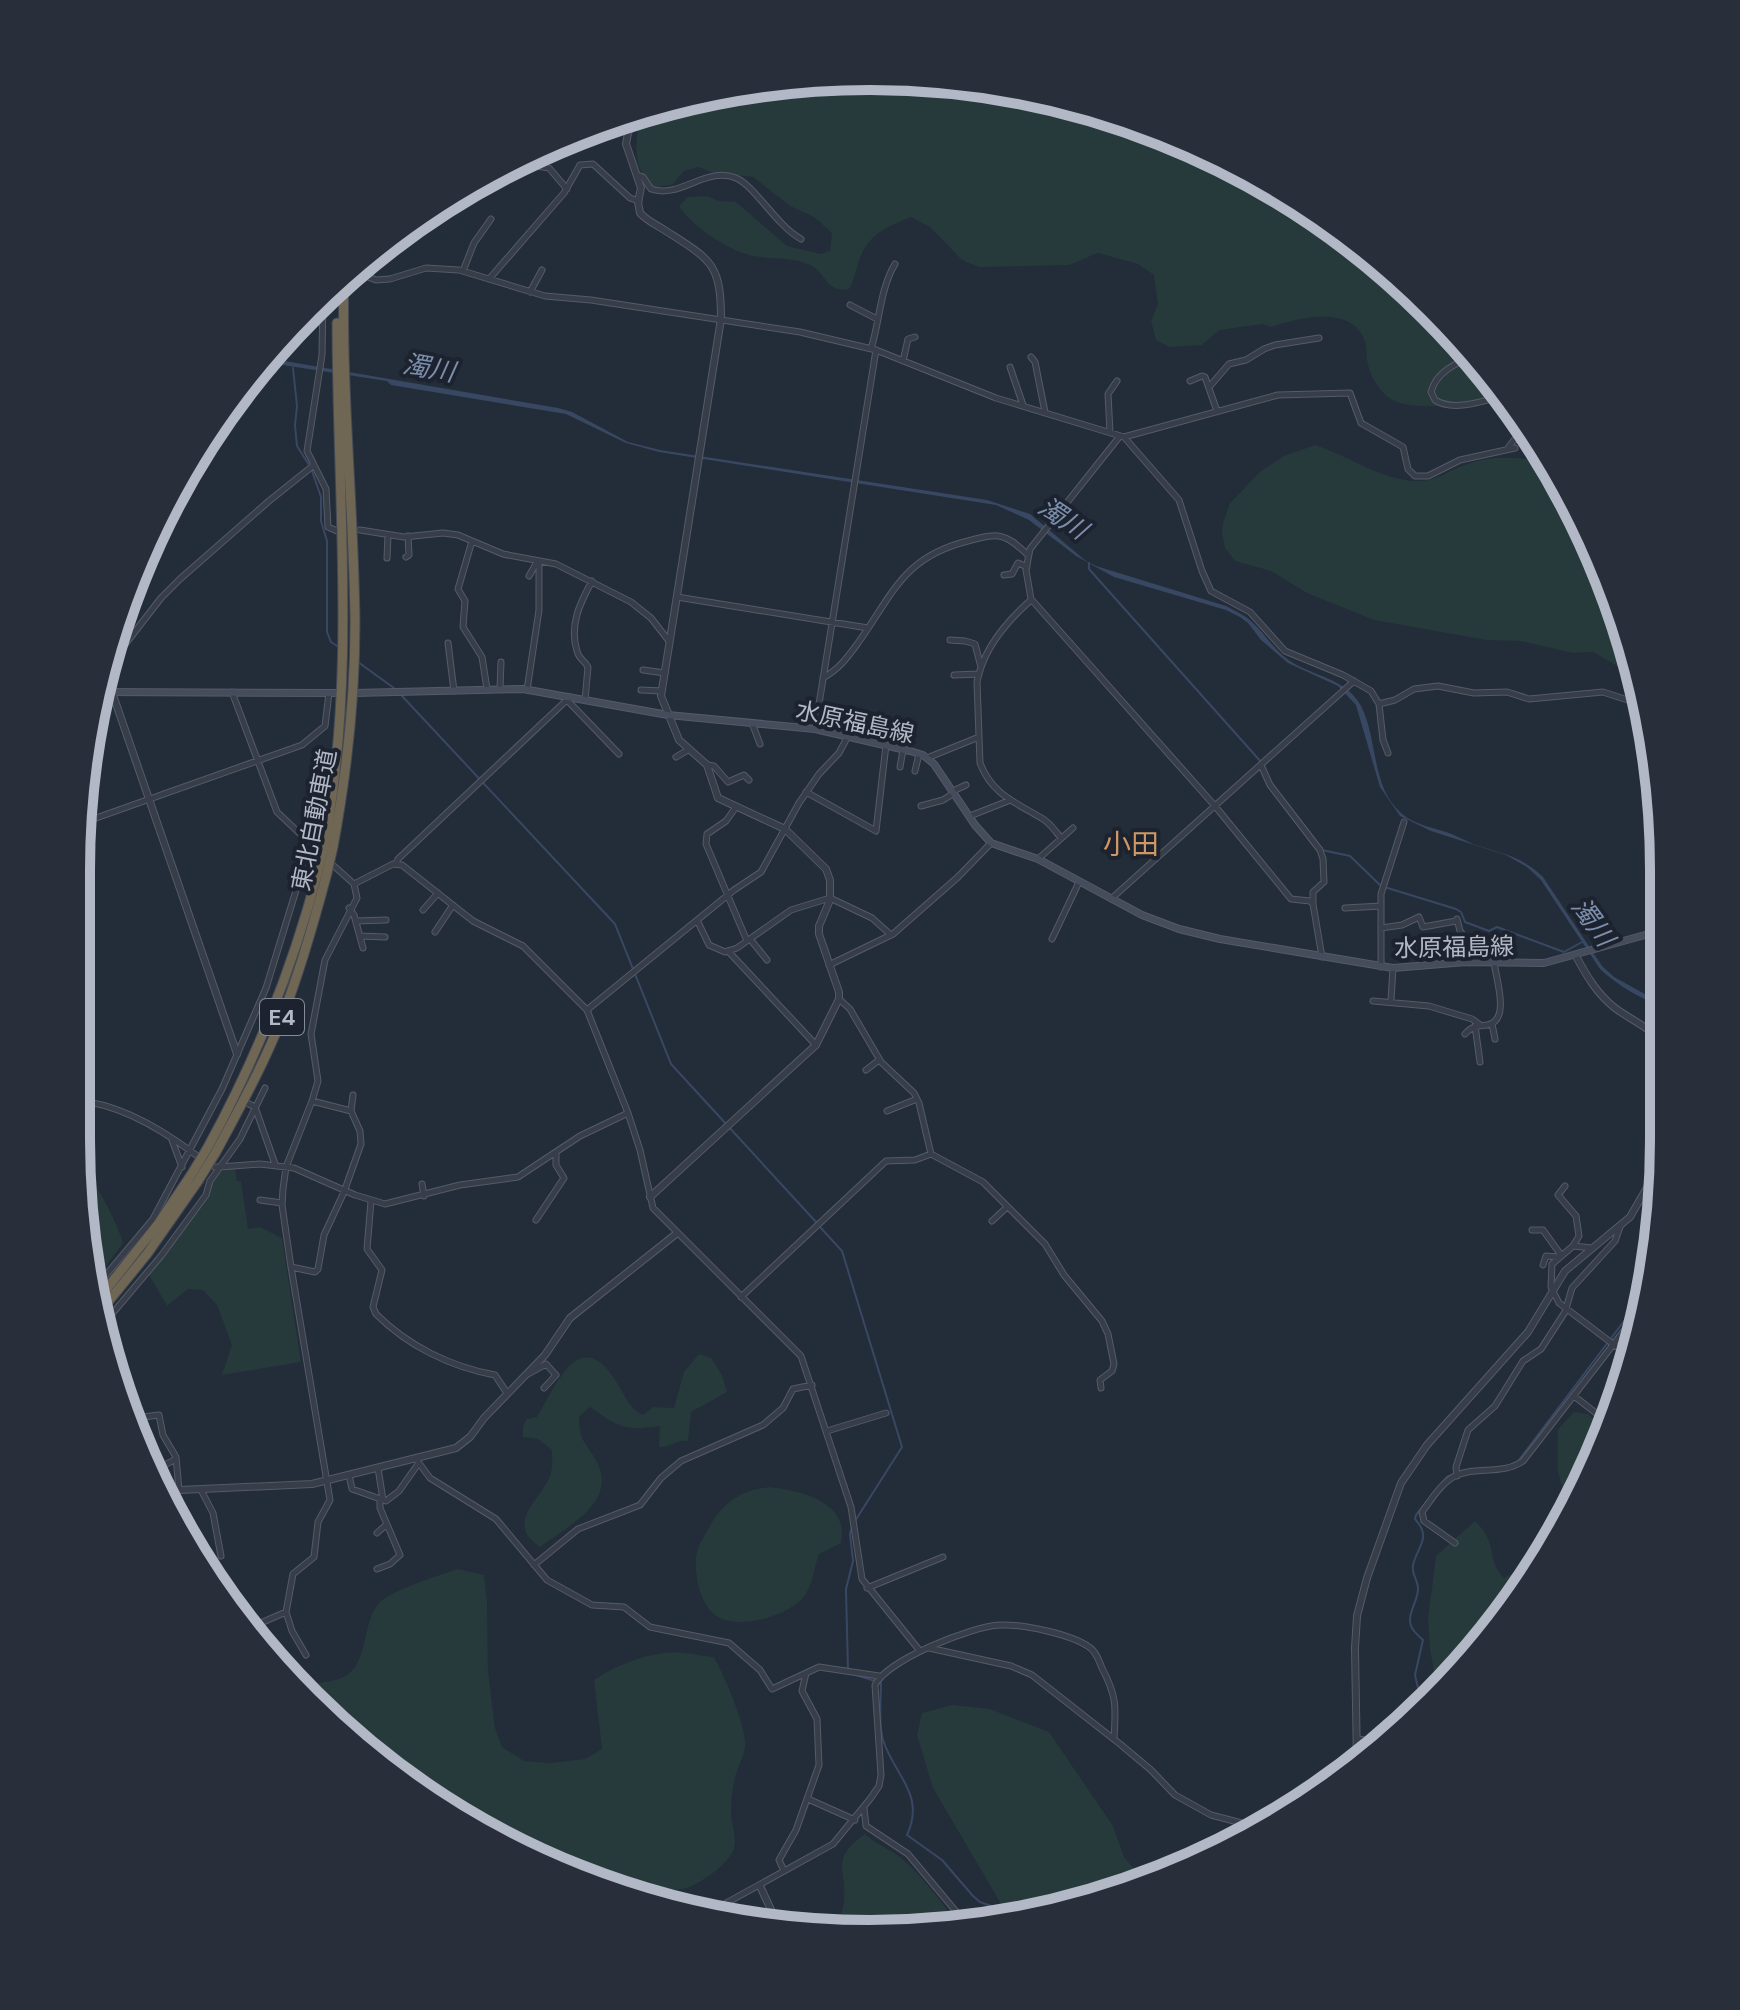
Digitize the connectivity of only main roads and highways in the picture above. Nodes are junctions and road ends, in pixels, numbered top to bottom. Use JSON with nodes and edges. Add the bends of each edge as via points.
{"nodes":[{"id":1,"x":343,"y":296,"type":"edge"},
{"id":2,"x":338,"y":300,"type":"edge"},
{"id":3,"x":340,"y":364,"type":"junction"},
{"id":4,"x":342,"y":422,"type":"junction"},
{"id":5,"x":348,"y":689,"type":"junction"},
{"id":6,"x":111,"y":692,"type":"edge"},
{"id":7,"x":1650,"y":934,"type":"edge"},
{"id":8,"x":194,"y":1178,"type":"junction"},
{"id":9,"x":105,"y":1291,"type":"edge"},
{"id":10,"x":108,"y":1303,"type":"edge"}],
"edges":[{"from":1,"to":3,"type":"highway","name":"東北自動車道","number":"E4"},
{"from":2,"to":3,"type":"highway","name":"東北自動車道","number":"E4"},
{"from":3,"to":4,"type":"highway","name":"東北自動車道","number":"E4"},
{"from":4,"to":5,"type":"highway","name":"東北自動車道","number":"E4"},
{"from":4,"to":5,"type":"highway","name":"東北自動車道","number":"E4","via":[[354,654]]},
{"from":5,"to":6,"type":"main road","name":"水原福島線"},
{"from":5,"to":7,"type":"main road","name":"水原福島線","via":[[527,690],[668,715],[815,729],[919,754],[939,770],[991,843],[1038,859],[1179,929],[1220,939],[1393,968],[1483,961],[1536,964]]},
{"from":5,"to":8,"type":"highway","name":"東北自動車道","number":"E4","bridge":true,"via":[[348,751],[321,847],[326,870],[309,938],[282,1019],[244,1099]]},
{"from":8,"to":9,"type":"highway","name":"東北自動車道","number":"E4"},
{"from":8,"to":10,"type":"highway","name":"東北自動車道","number":"E4","via":[[147,1254]]}]}
